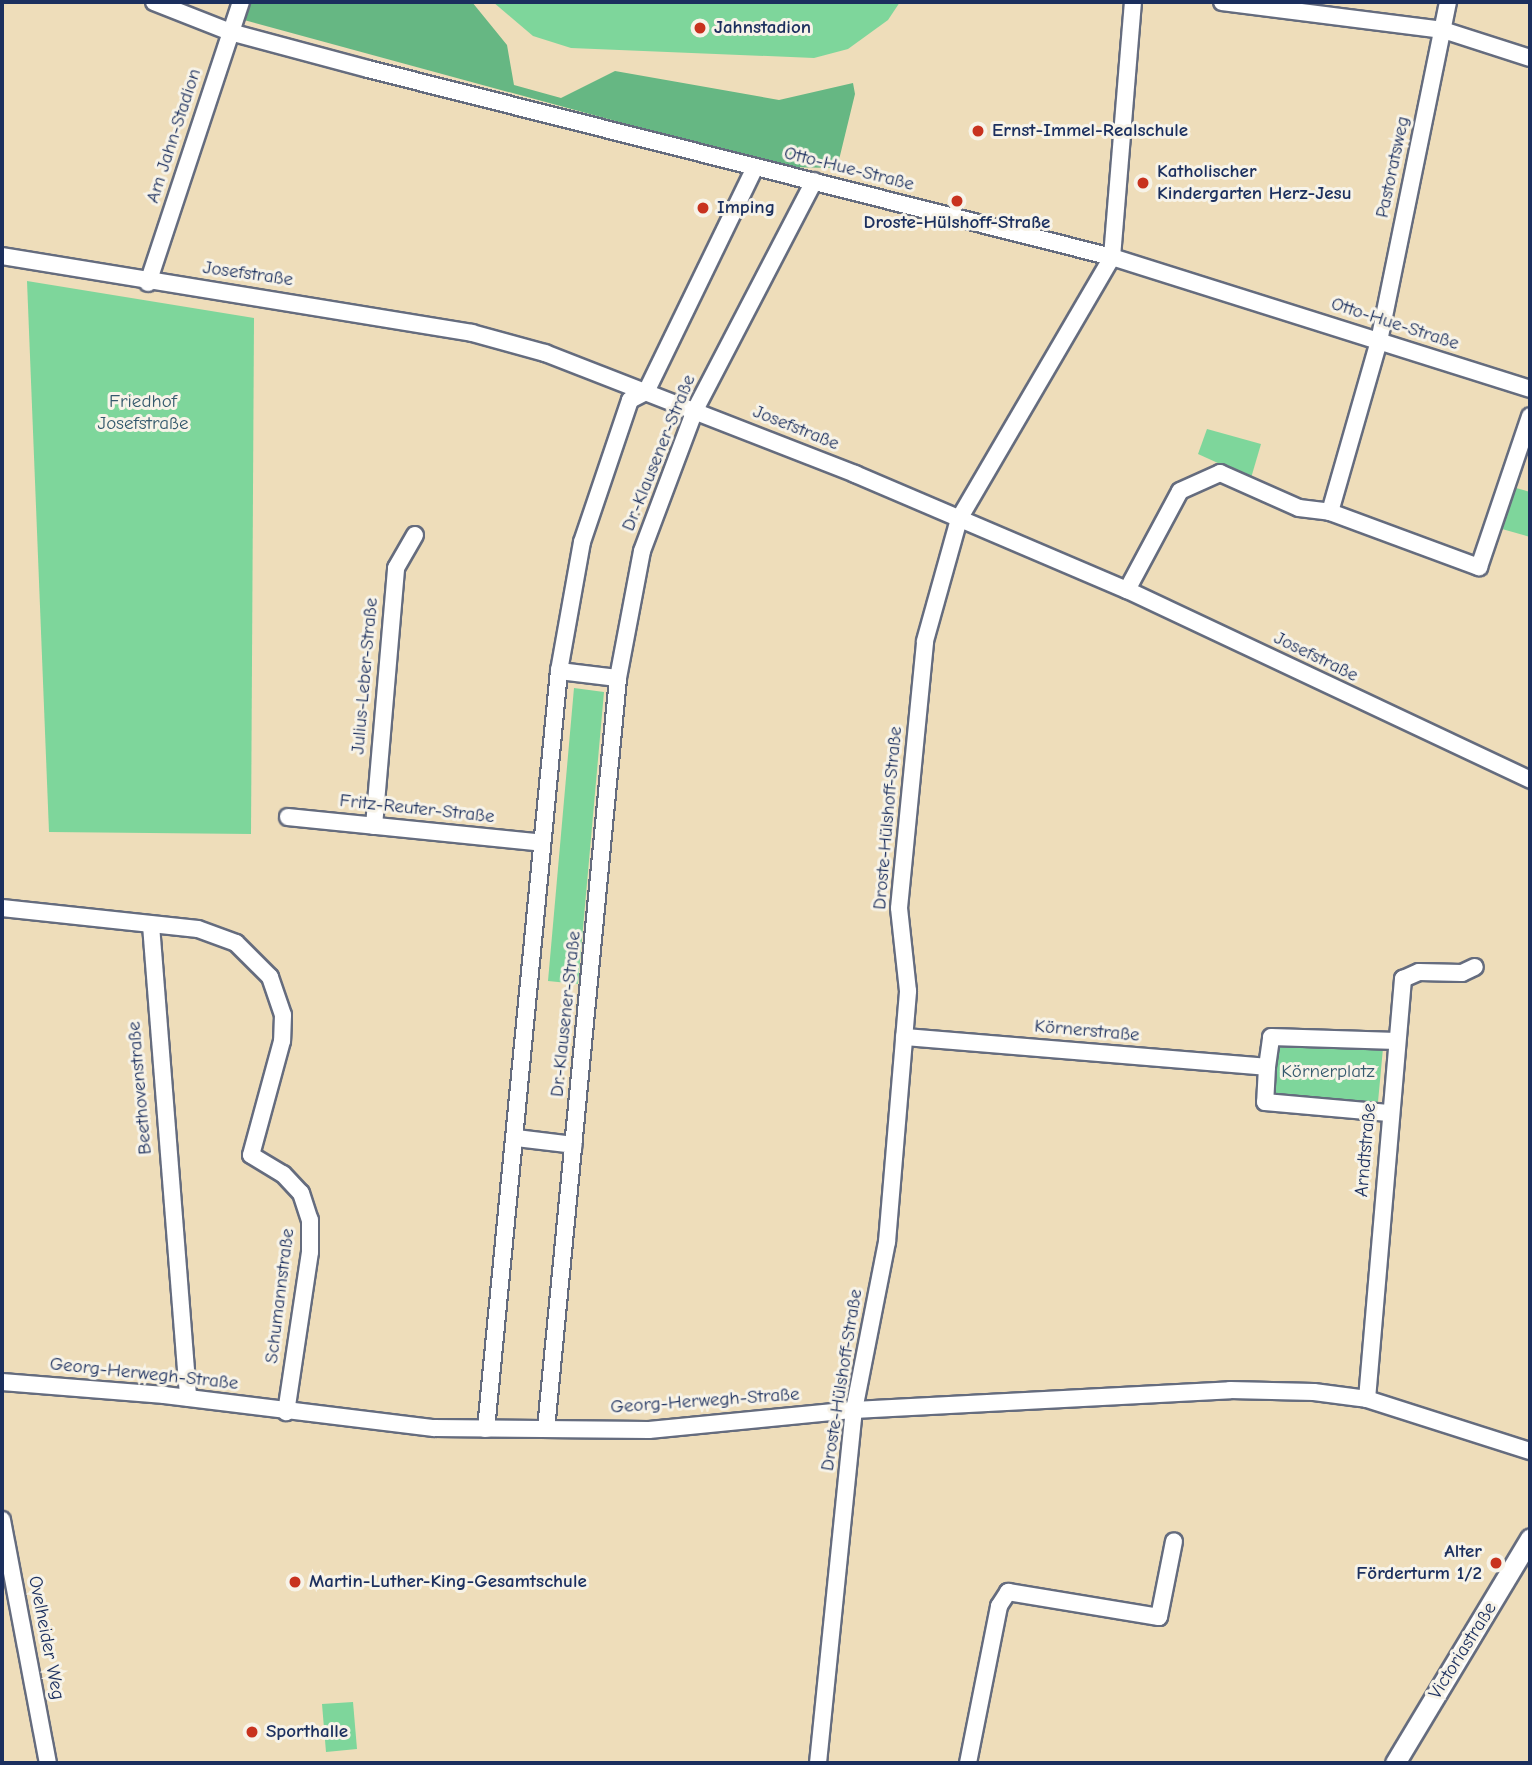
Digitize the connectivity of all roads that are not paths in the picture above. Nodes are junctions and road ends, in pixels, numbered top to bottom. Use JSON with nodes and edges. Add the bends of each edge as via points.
{"nodes":[{"id":1,"x":154,"y":2,"type":"edge"},
{"id":2,"x":241,"y":2,"type":"edge"},
{"id":3,"x":1133,"y":2,"type":"edge"},
{"id":4,"x":1222,"y":2,"type":"edge"},
{"id":5,"x":1448,"y":2,"type":"edge"},
{"id":6,"x":1443,"y":30,"type":"junction"},
{"id":7,"x":230,"y":32,"type":"junction"},
{"id":8,"x":1530,"y":58,"type":"edge"},
{"id":9,"x":755,"y":168,"type":"junction"},
{"id":10,"x":814,"y":181,"type":"junction"},
{"id":11,"x":2,"y":256,"type":"edge"},
{"id":12,"x":1111,"y":257,"type":"junction"},
{"id":13,"x":148,"y":283,"type":"junction"},
{"id":14,"x":1379,"y":341,"type":"junction"},
{"id":15,"x":1530,"y":389,"type":"edge"},
{"id":16,"x":646,"y":392,"type":"junction"},
{"id":17,"x":695,"y":410,"type":"junction"},
{"id":18,"x":1530,"y":416,"type":"edge"},
{"id":19,"x":1330,"y":512,"type":"junction"},
{"id":20,"x":959,"y":519,"type":"junction"},
{"id":21,"x":415,"y":535,"type":"dead end"},
{"id":22,"x":1127,"y":590,"type":"junction"},
{"id":23,"x":559,"y":671,"type":"junction"},
{"id":24,"x":618,"y":678,"type":"junction"},
{"id":25,"x":1530,"y":780,"type":"edge"},
{"id":26,"x":288,"y":817,"type":"dead end"},
{"id":27,"x":374,"y":826,"type":"junction"},
{"id":28,"x":542,"y":843,"type":"junction"},
{"id":29,"x":2,"y":908,"type":"edge"},
{"id":30,"x":151,"y":925,"type":"junction"},
{"id":31,"x":1475,"y":967,"type":"dead end"},
{"id":32,"x":904,"y":1037,"type":"junction"},
{"id":33,"x":1397,"y":1041,"type":"junction"},
{"id":34,"x":1267,"y":1067,"type":"junction"},
{"id":35,"x":1389,"y":1113,"type":"junction"},
{"id":36,"x":516,"y":1138,"type":"junction"},
{"id":37,"x":574,"y":1145,"type":"junction"},
{"id":38,"x":2,"y":1382,"type":"edge"},
{"id":39,"x":188,"y":1398,"type":"junction"},
{"id":40,"x":1367,"y":1399,"type":"junction"},
{"id":41,"x":854,"y":1410,"type":"junction"},
{"id":42,"x":286,"y":1412,"type":"junction"},
{"id":43,"x":486,"y":1429,"type":"junction"},
{"id":44,"x":546,"y":1429,"type":"junction"},
{"id":45,"x":1530,"y":1451,"type":"edge"},
{"id":46,"x":2,"y":1520,"type":"edge"},
{"id":47,"x":1530,"y":1538,"type":"edge"},
{"id":48,"x":1174,"y":1541,"type":"dead end"},
{"id":49,"x":48,"y":1763,"type":"edge"},
{"id":50,"x":818,"y":1763,"type":"edge"},
{"id":51,"x":968,"y":1763,"type":"edge"},
{"id":52,"x":1395,"y":1763,"type":"edge"}],
"edges":[{"from":1,"to":7,"type":"street","name":"Otto-Hue-Straße"},
{"from":2,"to":7,"type":"street","name":"Am Jahn-Stadion"},
{"from":3,"to":12,"type":"street","name":"Droste-Hülshoff-Straße"},
{"from":4,"to":6,"type":"street"},
{"from":5,"to":6,"type":"street","name":"Pastoratsweg"},
{"from":6,"to":8,"type":"street"},
{"from":6,"to":14,"type":"street","name":"Pastoratsweg"},
{"from":7,"to":9,"type":"street","name":"Otto-Hue-Straße"},
{"from":7,"to":13,"type":"street","name":"Am Jahn-Stadion"},
{"from":9,"to":10,"type":"street","name":"Otto-Hue-Straße"},
{"from":9,"to":16,"type":"street","name":"Dr.-Klausener-Straße"},
{"from":10,"to":12,"type":"street","name":"Otto-Hue-Straße"},
{"from":10,"to":17,"type":"street","name":"Dr.-Klausener-Straße"},
{"from":11,"to":13,"type":"street","name":"Josefstraße"},
{"from":12,"to":14,"type":"street","name":"Otto-Hue-Straße"},
{"from":12,"to":20,"type":"street","name":"Droste-Hülshoff-Straße"},
{"from":13,"to":16,"type":"street","name":"Josefstraße","via":[[258,295],[472,333],[545,353]]},
{"from":14,"to":15,"type":"street","name":"Otto-Hue-Straße"},
{"from":14,"to":19,"type":"street","name":"Pastoratsweg"},
{"from":16,"to":17,"type":"street","name":"Josefstraße"},
{"from":16,"to":23,"type":"street","name":"Dr.-Klausener-Straße","via":[[630,400],[582,542]]},
{"from":17,"to":20,"type":"street","name":"Josefstraße"},
{"from":17,"to":24,"type":"street","name":"Dr.-Klausener-Straße","via":[[642,551]]},
{"from":18,"to":19,"type":"street","via":[[1479,567]]},
{"from":19,"to":22,"type":"street","via":[[1299,508],[1220,473],[1180,491]]},
{"from":20,"to":22,"type":"street","name":"Josefstraße"},
{"from":20,"to":32,"type":"street","name":"Droste-Hülshoff-Straße","via":[[925,641],[899,908],[908,991]]},
{"from":21,"to":27,"type":"street","name":"Julius-Leber-Straße","via":[[396,568]]},
{"from":22,"to":25,"type":"street","name":"Josefstraße"},
{"from":23,"to":24,"type":"street"},
{"from":23,"to":28,"type":"street","name":"Dr.-Klausener-Straße"},
{"from":24,"to":37,"type":"street","name":"Dr.-Klausener-Straße"},
{"from":26,"to":27,"type":"street","name":"Fritz-Reuter-Straße"},
{"from":27,"to":28,"type":"street","name":"Fritz-Reuter-Straße"},
{"from":28,"to":36,"type":"street","name":"Dr.-Klausener-Straße"},
{"from":29,"to":30,"type":"street"},
{"from":30,"to":39,"type":"street","name":"Beethovenstraße"},
{"from":30,"to":42,"type":"street","name":"Schumannstraße","via":[[198,929],[236,943],[270,977],[279,997],[282,1041],[251,1155],[292,1183],[301,1193],[310,1220],[310,1252]]},
{"from":31,"to":33,"type":"street","name":"Arndtstraße","via":[[1462,973],[1419,972],[1403,979]]},
{"from":32,"to":34,"type":"street","name":"Körnerstraße"},
{"from":32,"to":41,"type":"street","name":"Droste-Hülshoff-Straße","via":[[887,1242]]},
{"from":33,"to":34,"type":"street","via":[[1271,1037]]},
{"from":33,"to":35,"type":"street","name":"Arndtstraße"},
{"from":34,"to":35,"type":"street","via":[[1265,1102]]},
{"from":35,"to":40,"type":"street","name":"Arndtstraße"},
{"from":36,"to":37,"type":"street"},
{"from":36,"to":43,"type":"street","name":"Dr.-Klausener-Straße"},
{"from":37,"to":44,"type":"street","name":"Dr.-Klausener-Straße"},
{"from":38,"to":39,"type":"street","name":"Georg-Herwegh-Straße"},
{"from":39,"to":42,"type":"street","name":"Georg-Herwegh-Straße"},
{"from":40,"to":41,"type":"street","name":"Georg-Herwegh-Straße","via":[[1230,1390]]},
{"from":40,"to":45,"type":"street","name":"Georg-Herwegh-Straße"},
{"from":41,"to":44,"type":"street","name":"Georg-Herwegh-Straße","via":[[649,1430]]},
{"from":41,"to":50,"type":"street","name":"Droste-Hülshoff-Straße"},
{"from":42,"to":43,"type":"street","name":"Georg-Herwegh-Straße"},
{"from":43,"to":44,"type":"street","name":"Georg-Herwegh-Straße"},
{"from":46,"to":49,"type":"street","name":"Ovelheider Weg"},
{"from":47,"to":52,"type":"main road","name":"Victoriastraße"},
{"from":48,"to":51,"type":"street","via":[[1159,1617],[1008,1592],[999,1606]]}]}
